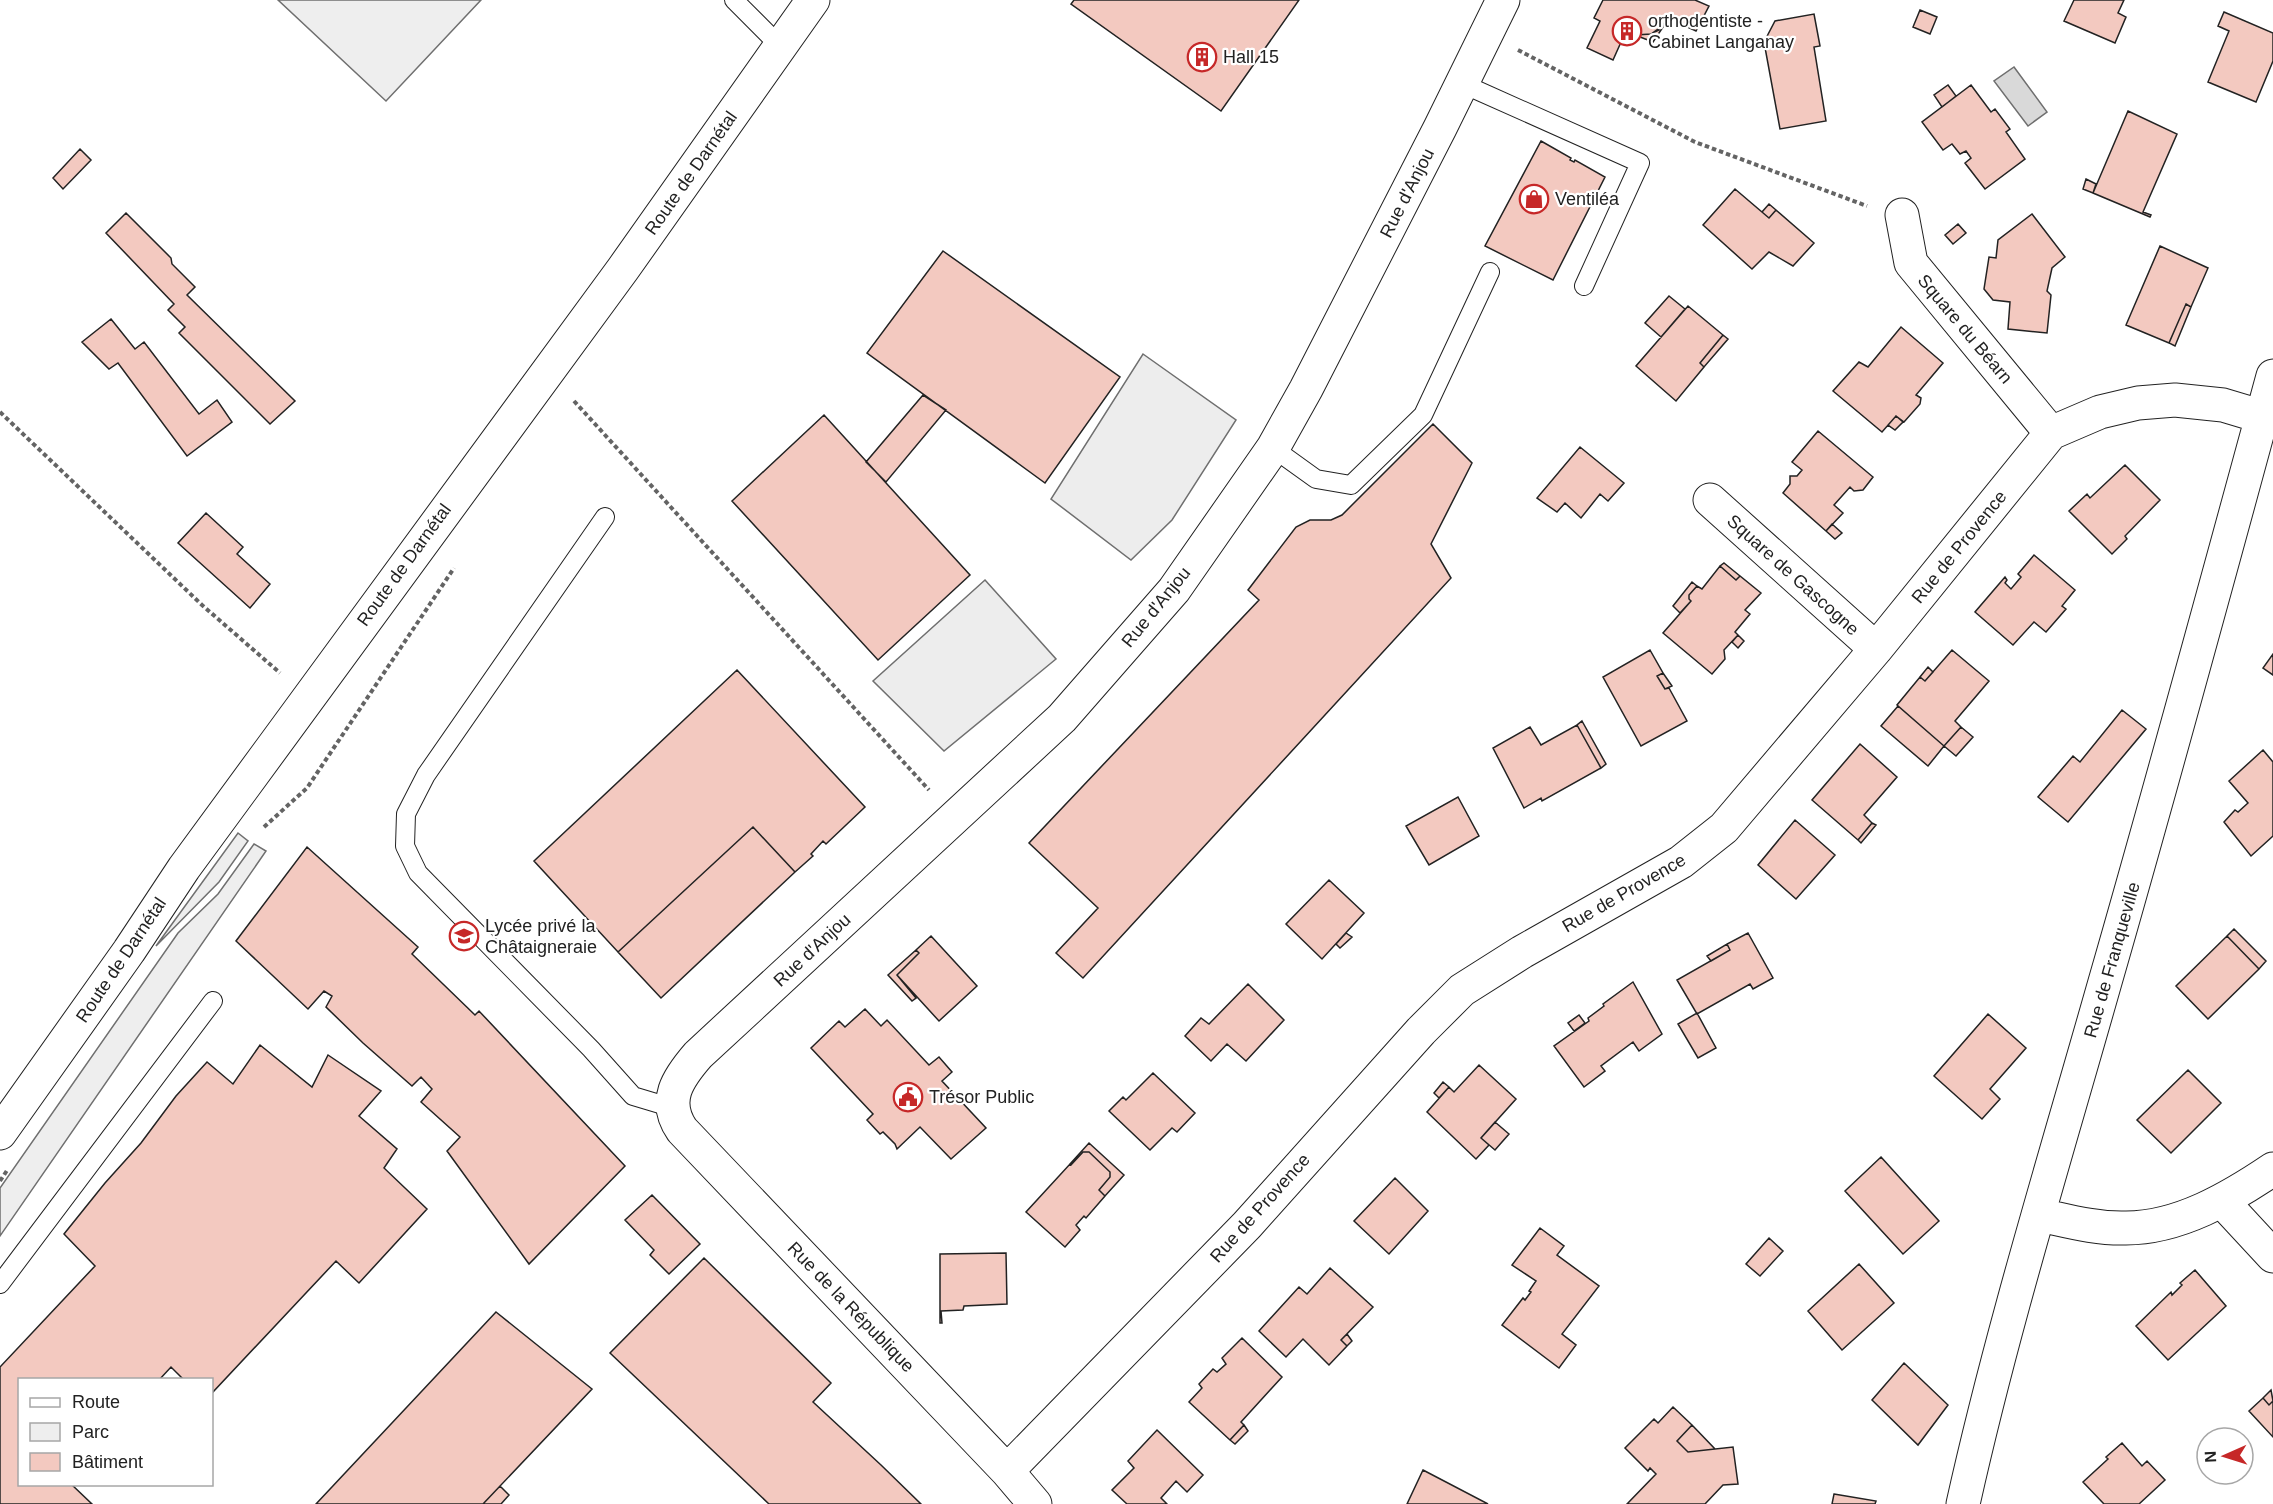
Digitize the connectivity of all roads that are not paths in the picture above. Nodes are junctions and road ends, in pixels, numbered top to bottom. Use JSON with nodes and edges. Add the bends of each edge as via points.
{"nodes":[{"id":1,"x":734,"y":0,"type":"edge"},
{"id":2,"x":813,"y":0,"type":"edge"},
{"id":3,"x":1503,"y":0,"type":"edge"},
{"id":4,"x":780,"y":47,"type":"junction"},
{"id":5,"x":1463,"y":84,"type":"junction"},
{"id":6,"x":1902,"y":215,"type":"road end"},
{"id":7,"x":1490,"y":272,"type":"dead end"},
{"id":8,"x":1584,"y":286,"type":"dead end"},
{"id":9,"x":2273,"y":376,"type":"edge"},
{"id":10,"x":2267,"y":418,"type":"edge"},
{"id":11,"x":2051,"y":433,"type":"junction"},
{"id":12,"x":1273,"y":448,"type":"junction"},
{"id":13,"x":1710,"y":500,"type":"dead end"},
{"id":14,"x":605,"y":517,"type":"dead end"},
{"id":15,"x":1876,"y":649,"type":"junction"},
{"id":16,"x":213,"y":1001,"type":"dead end"},
{"id":17,"x":672,"y":1108,"type":"junction"},
{"id":18,"x":0,"y":1133,"type":"edge"},
{"id":19,"x":2273,"y":1169,"type":"edge"},
{"id":20,"x":2222,"y":1201,"type":"junction"},
{"id":21,"x":2040,"y":1215,"type":"junction"},
{"id":22,"x":2273,"y":1256,"type":"edge"},
{"id":23,"x":0,"y":1284,"type":"edge"},
{"id":24,"x":1007,"y":1471,"type":"junction"},
{"id":25,"x":1035,"y":1504,"type":"edge"},
{"id":26,"x":1963,"y":1504,"type":"edge"}],
"edges":[{"from":1,"to":4,"type":"lane"},
{"from":2,"to":4,"type":"street","name":"Route de Darnétal"},
{"from":3,"to":5,"type":"street","name":"Rue d'Anjou"},
{"from":4,"to":18,"type":"street","name":"Route de Darnétal","via":[[606,293],[184,868]]},
{"from":5,"to":8,"type":"lane","via":[[1640,163]]},
{"from":5,"to":12,"type":"street","name":"Rue d'Anjou"},
{"from":6,"to":11,"type":"street","name":"Square du Béarn","via":[[1911,263]]},
{"from":7,"to":12,"type":"lane","via":[[1423,415],[1351,485],[1316,479]]},
{"from":9,"to":10,"type":"street","name":"Rue de Franqueville"},
{"from":10,"to":11,"type":"street","name":"Rue de Provence","via":[[2223,405],[2175,400],[2100,412]]},
{"from":10,"to":21,"type":"street","name":"Rue de Franqueville"},
{"from":11,"to":15,"type":"street","name":"Rue de Provence"},
{"from":12,"to":17,"type":"street","name":"Rue d'Anjou","via":[[1174,590],[1062,718],[698,1055],[681,1077]]},
{"from":13,"to":15,"type":"street","name":"Square de Gascogne"},
{"from":14,"to":17,"type":"lane","via":[[426,775],[406,814],[405,846],[418,873],[633,1096]]},
{"from":15,"to":24,"type":"street","name":"Rue de Provence","via":[[1724,828],[1681,862],[1462,990],[1247,1225]]},
{"from":16,"to":23,"type":"lane"},
{"from":17,"to":24,"type":"street","name":"Rue de la République","via":[[682,1130]]},
{"from":19,"to":20,"type":"street"},
{"from":20,"to":21,"type":"street","via":[[2166,1223],[2126,1228],[2090,1226]]},
{"from":20,"to":22,"type":"street"},
{"from":21,"to":26,"type":"street","name":"Rue de Franqueville"},
{"from":24,"to":25,"type":"street","name":"Rue de la République"}]}
